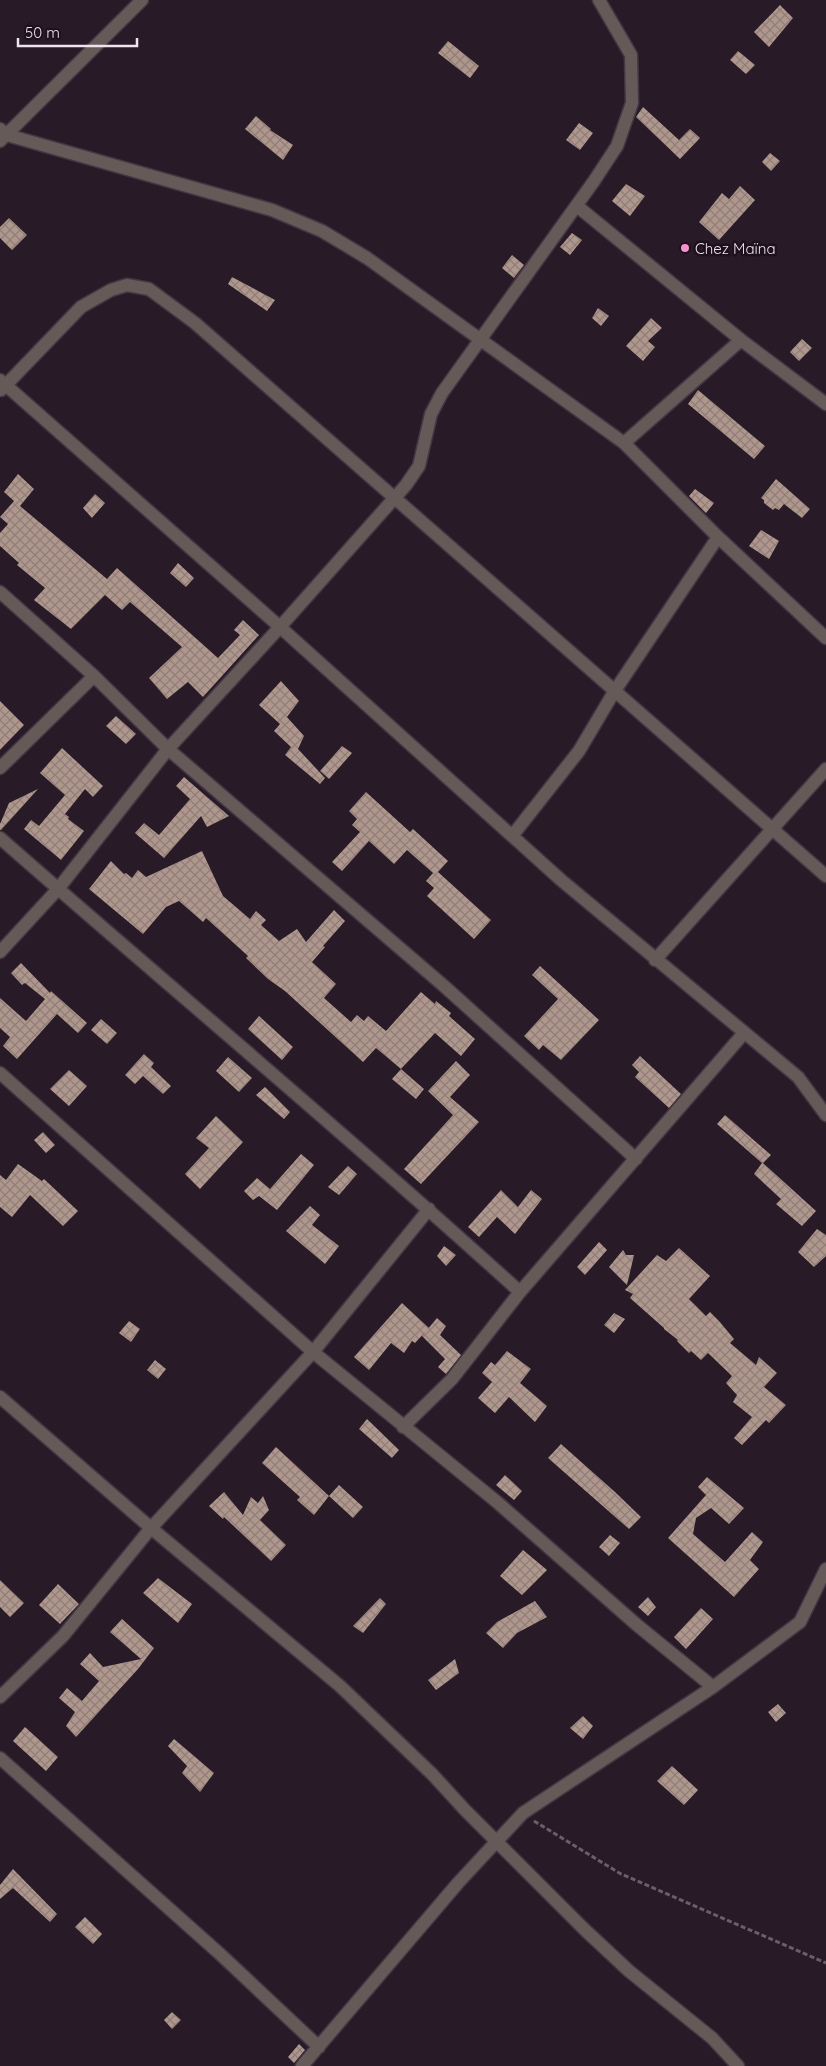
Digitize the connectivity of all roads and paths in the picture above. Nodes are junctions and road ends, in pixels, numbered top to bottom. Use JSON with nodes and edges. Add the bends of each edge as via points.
{"nodes":[{"id":1,"x":142,"y":0,"type":"edge"},
{"id":2,"x":599,"y":0,"type":"edge"},
{"id":3,"x":2,"y":135,"type":"edge"},
{"id":4,"x":577,"y":206,"type":"junction"},
{"id":5,"x":741,"y":340,"type":"junction"},
{"id":6,"x":480,"y":341,"type":"junction"},
{"id":7,"x":2,"y":385,"type":"edge"},
{"id":8,"x":825,"y":402,"type":"edge"},
{"id":9,"x":624,"y":443,"type":"junction"},
{"id":10,"x":395,"y":497,"type":"junction"},
{"id":11,"x":718,"y":537,"type":"junction"},
{"id":12,"x":0,"y":592,"type":"edge"},
{"id":13,"x":280,"y":628,"type":"junction"},
{"id":14,"x":826,"y":638,"type":"edge"},
{"id":15,"x":94,"y":676,"type":"junction"},
{"id":16,"x":614,"y":692,"type":"junction"},
{"id":17,"x":168,"y":749,"type":"junction"},
{"id":18,"x":0,"y":768,"type":"edge"},
{"id":19,"x":826,"y":769,"type":"edge"},
{"id":20,"x":773,"y":828,"type":"junction"},
{"id":21,"x":512,"y":836,"type":"junction"},
{"id":22,"x":0,"y":838,"type":"edge"},
{"id":23,"x":826,"y":876,"type":"edge"},
{"id":24,"x":58,"y":889,"type":"junction"},
{"id":25,"x":0,"y":952,"type":"edge"},
{"id":26,"x":655,"y":960,"type":"junction"},
{"id":27,"x":744,"y":1033,"type":"junction"},
{"id":28,"x":0,"y":1073,"type":"edge"},
{"id":29,"x":826,"y":1115,"type":"edge"},
{"id":30,"x":636,"y":1159,"type":"junction"},
{"id":31,"x":429,"y":1209,"type":"junction"},
{"id":32,"x":520,"y":1292,"type":"junction"},
{"id":33,"x":313,"y":1352,"type":"junction"},
{"id":34,"x":0,"y":1398,"type":"edge"},
{"id":35,"x":403,"y":1427,"type":"junction"},
{"id":36,"x":151,"y":1528,"type":"junction"},
{"id":37,"x":826,"y":1569,"type":"edge"},
{"id":38,"x":713,"y":1687,"type":"junction"},
{"id":39,"x":0,"y":1697,"type":"edge"},
{"id":40,"x":0,"y":1758,"type":"edge"},
{"id":41,"x":523,"y":1813,"type":"junction"},
{"id":42,"x":496,"y":1841,"type":"junction"},
{"id":43,"x":826,"y":1963,"type":"edge"},
{"id":44,"x":319,"y":2047,"type":"junction"},
{"id":45,"x":302,"y":2066,"type":"edge"},
{"id":46,"x":738,"y":2066,"type":"edge"}],
"edges":[{"from":1,"to":3,"type":"street"},
{"from":2,"to":4,"type":"street","via":[[631,55],[632,103],[617,146]]},
{"from":3,"to":6,"type":"street","via":[[272,210],[322,231],[367,258]]},
{"from":4,"to":5,"type":"street"},
{"from":4,"to":6,"type":"street"},
{"from":5,"to":8,"type":"street"},
{"from":5,"to":9,"type":"street"},
{"from":6,"to":9,"type":"street"},
{"from":6,"to":10,"type":"street","via":[[442,393],[431,414],[418,466]]},
{"from":7,"to":10,"type":"street","via":[[81,307],[127,285],[149,289],[195,323]]},
{"from":7,"to":13,"type":"street"},
{"from":9,"to":11,"type":"street"},
{"from":10,"to":13,"type":"street"},
{"from":10,"to":16,"type":"street"},
{"from":11,"to":14,"type":"street"},
{"from":11,"to":16,"type":"street"},
{"from":12,"to":15,"type":"street"},
{"from":13,"to":17,"type":"street"},
{"from":13,"to":21,"type":"street"},
{"from":15,"to":17,"type":"street"},
{"from":15,"to":18,"type":"street"},
{"from":16,"to":20,"type":"street"},
{"from":16,"to":21,"type":"street","via":[[578,751]]},
{"from":17,"to":24,"type":"street"},
{"from":17,"to":30,"type":"street","via":[[444,986]]},
{"from":19,"to":20,"type":"street"},
{"from":20,"to":23,"type":"street"},
{"from":20,"to":26,"type":"street"},
{"from":21,"to":26,"type":"street"},
{"from":22,"to":24,"type":"street"},
{"from":24,"to":25,"type":"street"},
{"from":24,"to":31,"type":"street"},
{"from":26,"to":27,"type":"street"},
{"from":27,"to":29,"type":"street","via":[[798,1077]]},
{"from":27,"to":30,"type":"street"},
{"from":28,"to":33,"type":"street"},
{"from":30,"to":32,"type":"street"},
{"from":31,"to":32,"type":"street"},
{"from":31,"to":33,"type":"street"},
{"from":32,"to":35,"type":"street","via":[[452,1378]]},
{"from":33,"to":35,"type":"street"},
{"from":33,"to":36,"type":"street"},
{"from":34,"to":36,"type":"street"},
{"from":35,"to":38,"type":"street","via":[[497,1502]]},
{"from":36,"to":39,"type":"street","via":[[63,1636]]},
{"from":36,"to":42,"type":"street","via":[[340,1686],[426,1767]]},
{"from":37,"to":38,"type":"street","via":[[800,1622]]},
{"from":38,"to":41,"type":"street"},
{"from":40,"to":44,"type":"street"},
{"from":41,"to":42,"type":"street"},
{"from":41,"to":43,"type":"path","via":[[621,1874]]},
{"from":42,"to":44,"type":"street"},
{"from":42,"to":46,"type":"street","via":[[629,1971],[712,2038]]},
{"from":44,"to":45,"type":"street"}]}
